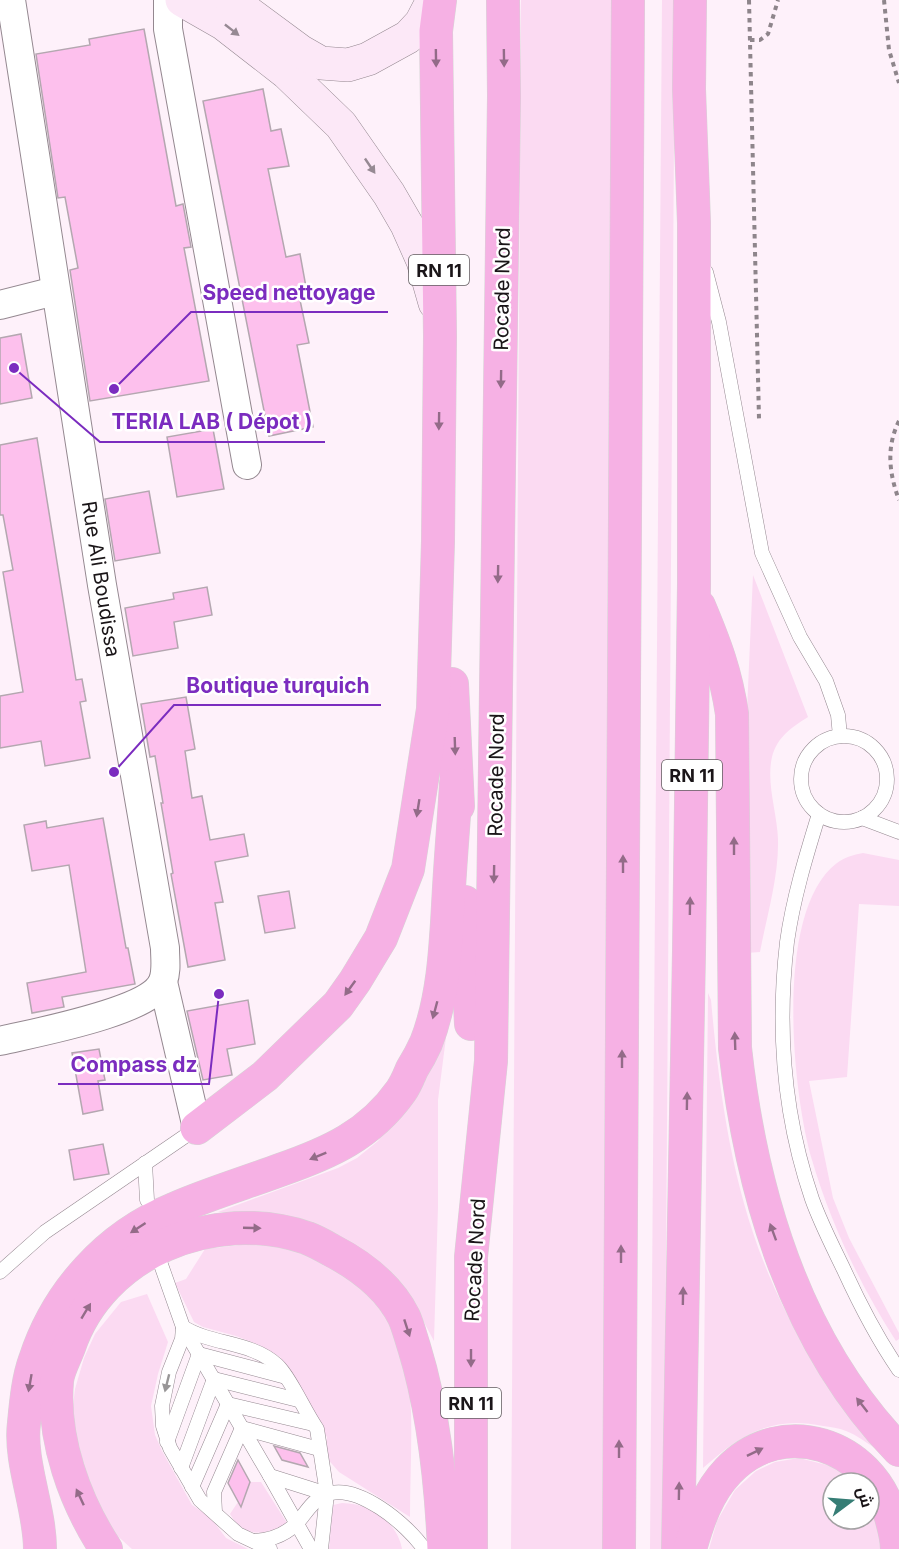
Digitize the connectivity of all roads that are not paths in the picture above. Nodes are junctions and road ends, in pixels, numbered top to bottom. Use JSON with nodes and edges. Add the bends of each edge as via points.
{"nodes":[{"id":1,"x":12,"y":0,"type":"edge"},
{"id":2,"x":168,"y":0,"type":"edge"},
{"id":3,"x":182,"y":0,"type":"edge"},
{"id":4,"x":231,"y":0,"type":"edge"},
{"id":5,"x":433,"y":0,"type":"edge"},
{"id":6,"x":440,"y":0,"type":"edge"},
{"id":7,"x":503,"y":0,"type":"edge"},
{"id":8,"x":628,"y":0,"type":"edge"},
{"id":9,"x":690,"y":0,"type":"edge"},
{"id":10,"x":694,"y":223,"type":"junction"},
{"id":11,"x":55,"y":291,"type":"junction"},
{"id":12,"x":0,"y":305,"type":"edge"},
{"id":13,"x":440,"y":336,"type":"junction"},
{"id":14,"x":247,"y":465,"type":"dead end"},
{"id":15,"x":438,"y":541,"type":"junction"},
{"id":16,"x":694,"y":584,"type":"junction"},
{"id":17,"x":840,"y":735,"type":"junction"},
{"id":18,"x":886,"y":767,"type":"junction"},
{"id":19,"x":456,"y":784,"type":"junction"},
{"id":20,"x":899,"y":789,"type":"edge"},
{"id":21,"x":819,"y":814,"type":"junction"},
{"id":22,"x":862,"y":818,"type":"junction"},
{"id":23,"x":899,"y":832,"type":"edge"},
{"id":24,"x":163,"y":982,"type":"junction"},
{"id":25,"x":0,"y":1041,"type":"edge"},
{"id":26,"x":197,"y":1128,"type":"junction"},
{"id":27,"x":145,"y":1163,"type":"junction"},
{"id":28,"x":147,"y":1200,"type":"dead end"},
{"id":29,"x":471,"y":1257,"type":"junction"},
{"id":30,"x":159,"y":1259,"type":"dead end"},
{"id":31,"x":0,"y":1272,"type":"edge"},
{"id":32,"x":183,"y":1327,"type":"junction"},
{"id":33,"x":199,"y":1354,"type":"junction"},
{"id":34,"x":899,"y":1370,"type":"edge"},
{"id":35,"x":286,"y":1377,"type":"junction"},
{"id":36,"x":214,"y":1379,"type":"junction"},
{"id":37,"x":298,"y":1400,"type":"junction"},
{"id":38,"x":228,"y":1404,"type":"junction"},
{"id":39,"x":313,"y":1424,"type":"junction"},
{"id":40,"x":242,"y":1428,"type":"junction"},
{"id":41,"x":168,"y":1442,"type":"junction"},
{"id":42,"x":319,"y":1449,"type":"junction"},
{"id":43,"x":899,"y":1450,"type":"edge"},
{"id":44,"x":181,"y":1468,"type":"junction"},
{"id":45,"x":270,"y":1476,"type":"junction"},
{"id":46,"x":192,"y":1487,"type":"junction"},
{"id":47,"x":327,"y":1494,"type":"junction"},
{"id":48,"x":215,"y":1512,"type":"junction"},
{"id":49,"x":296,"y":1523,"type":"junction"},
{"id":50,"x":252,"y":1541,"type":"junction"},
{"id":51,"x":40,"y":1549,"type":"edge"},
{"id":52,"x":106,"y":1549,"type":"edge"},
{"id":53,"x":270,"y":1549,"type":"edge"},
{"id":54,"x":311,"y":1549,"type":"edge"},
{"id":55,"x":321,"y":1549,"type":"edge"},
{"id":56,"x":424,"y":1549,"type":"edge"},
{"id":57,"x":444,"y":1549,"type":"edge"},
{"id":58,"x":471,"y":1549,"type":"edge"},
{"id":59,"x":619,"y":1549,"type":"edge"},
{"id":60,"x":678,"y":1549,"type":"edge"},
{"id":61,"x":690,"y":1549,"type":"edge"},
{"id":62,"x":897,"y":1549,"type":"edge"}],
"edges":[{"from":1,"to":11,"type":"street","name":"Rue Ali Boudissa"},
{"from":2,"to":14,"type":"street","via":[[168,29]]},
{"from":3,"to":13,"type":"main road","one_way":true,"via":[[224,24],[287,73],[341,125],[389,194],[423,261],[435,298]]},
{"from":4,"to":5,"type":"main road","via":[[321,63],[348,65],[368,59],[408,37]]},
{"from":6,"to":13,"type":"highway","number":"RN 11","one_way":true,"via":[[436,31]]},
{"from":7,"to":29,"type":"highway","name":"Rocade Nord","number":"RN 11","one_way":true,"via":[[491,1061]]},
{"from":59,"to":8,"type":"highway","one_way":true},
{"from":9,"to":10,"type":"highway","number":"RN 11"},
{"from":10,"to":16,"type":"highway","number":"RN 11"},
{"from":10,"to":17,"type":"lane","via":[[719,322],[762,553],[800,637],[826,681]]},
{"from":11,"to":12,"type":"street"},
{"from":11,"to":24,"type":"street","name":"Rue Ali Boudissa","via":[[165,948]]},
{"from":13,"to":15,"type":"highway","number":"RN 11","one_way":true},
{"from":15,"to":19,"type":"highway","number":"RN 11","one_way":true,"via":[[452,664]]},
{"from":15,"to":26,"type":"highway","one_way":true,"via":[[433,709],[408,869],[381,938],[338,1005],[265,1076]]},
{"from":43,"to":16,"type":"highway","one_way":true,"via":[[859,1402],[814,1329],[783,1260],[753,1160],[735,1048],[732,714],[728,684],[697,603]]},
{"from":60,"to":16,"type":"highway","number":"RN 11","one_way":true},
{"from":17,"to":18,"type":"lane","via":[[868,743]]},
{"from":17,"to":21,"type":"lane","via":[[813,748],[801,775],[808,803]]},
{"from":18,"to":20,"type":"lane"},
{"from":18,"to":22,"type":"lane","via":[[883,797]]},
{"from":19,"to":29,"type":"highway","number":"RN 11","via":[[472,1048],[475,1152]]},
{"from":19,"to":51,"type":"highway","one_way":true,"via":[[447,923],[437,1001],[426,1043],[388,1108],[339,1148],[144,1223],[90,1266],[58,1308],[34,1362],[23,1426],[40,1526]]},
{"from":21,"to":22,"type":"lane","via":[[847,822]]},
{"from":21,"to":34,"type":"lane","via":[[802,869],[783,982],[788,1096],[819,1216],[858,1302]]},
{"from":22,"to":23,"type":"lane"},
{"from":24,"to":25,"type":"street","via":[[150,997],[132,1005]]},
{"from":24,"to":26,"type":"street","name":"Rue Ali Boudissa"},
{"from":26,"to":27,"type":"lane"},
{"from":27,"to":28,"type":"lane"},
{"from":27,"to":31,"type":"lane","via":[[45,1232]]},
{"from":29,"to":58,"type":"highway","name":"Rocade Nord","number":"RN 11","one_way":true},
{"from":30,"to":32,"type":"lane"},
{"from":32,"to":33,"type":"lane"},
{"from":32,"to":35,"type":"lane","via":[[264,1357]]},
{"from":32,"to":41,"type":"lane","one_way":true,"via":[[162,1406]]},
{"from":33,"to":35,"type":"lane"},
{"from":33,"to":36,"type":"lane"},
{"from":33,"to":41,"type":"lane"},
{"from":35,"to":37,"type":"lane"},
{"from":36,"to":37,"type":"lane"},
{"from":36,"to":38,"type":"lane"},
{"from":36,"to":44,"type":"lane"},
{"from":37,"to":39,"type":"lane"},
{"from":38,"to":39,"type":"lane"},
{"from":38,"to":40,"type":"lane"},
{"from":38,"to":46,"type":"lane"},
{"from":39,"to":42,"type":"lane"},
{"from":40,"to":42,"type":"lane"},
{"from":40,"to":45,"type":"lane"},
{"from":40,"to":48,"type":"lane","via":[[214,1492]]},
{"from":41,"to":44,"type":"lane"},
{"from":42,"to":47,"type":"lane"},
{"from":44,"to":46,"type":"lane"},
{"from":45,"to":47,"type":"lane"},
{"from":45,"to":49,"type":"lane"},
{"from":46,"to":48,"type":"lane"},
{"from":47,"to":49,"type":"lane"},
{"from":47,"to":55,"type":"lane"},
{"from":47,"to":56,"type":"lane","via":[[346,1493],[375,1504]]},
{"from":48,"to":50,"type":"lane","via":[[238,1534]]},
{"from":49,"to":50,"type":"lane","via":[[282,1534]]},
{"from":49,"to":54,"type":"lane"},
{"from":50,"to":53,"type":"lane"},
{"from":52,"to":57,"type":"highway","one_way":true,"via":[[75,1487],[61,1442],[57,1379],[73,1333],[110,1280],[142,1255],[206,1230],[230,1227],[266,1229],[308,1239],[344,1257],[369,1274],[404,1317],[432,1419]]},
{"from":61,"to":62,"type":"highway","one_way":true,"via":[[699,1516],[727,1471],[759,1450],[795,1442],[838,1450],[867,1471],[885,1498]]}]}
